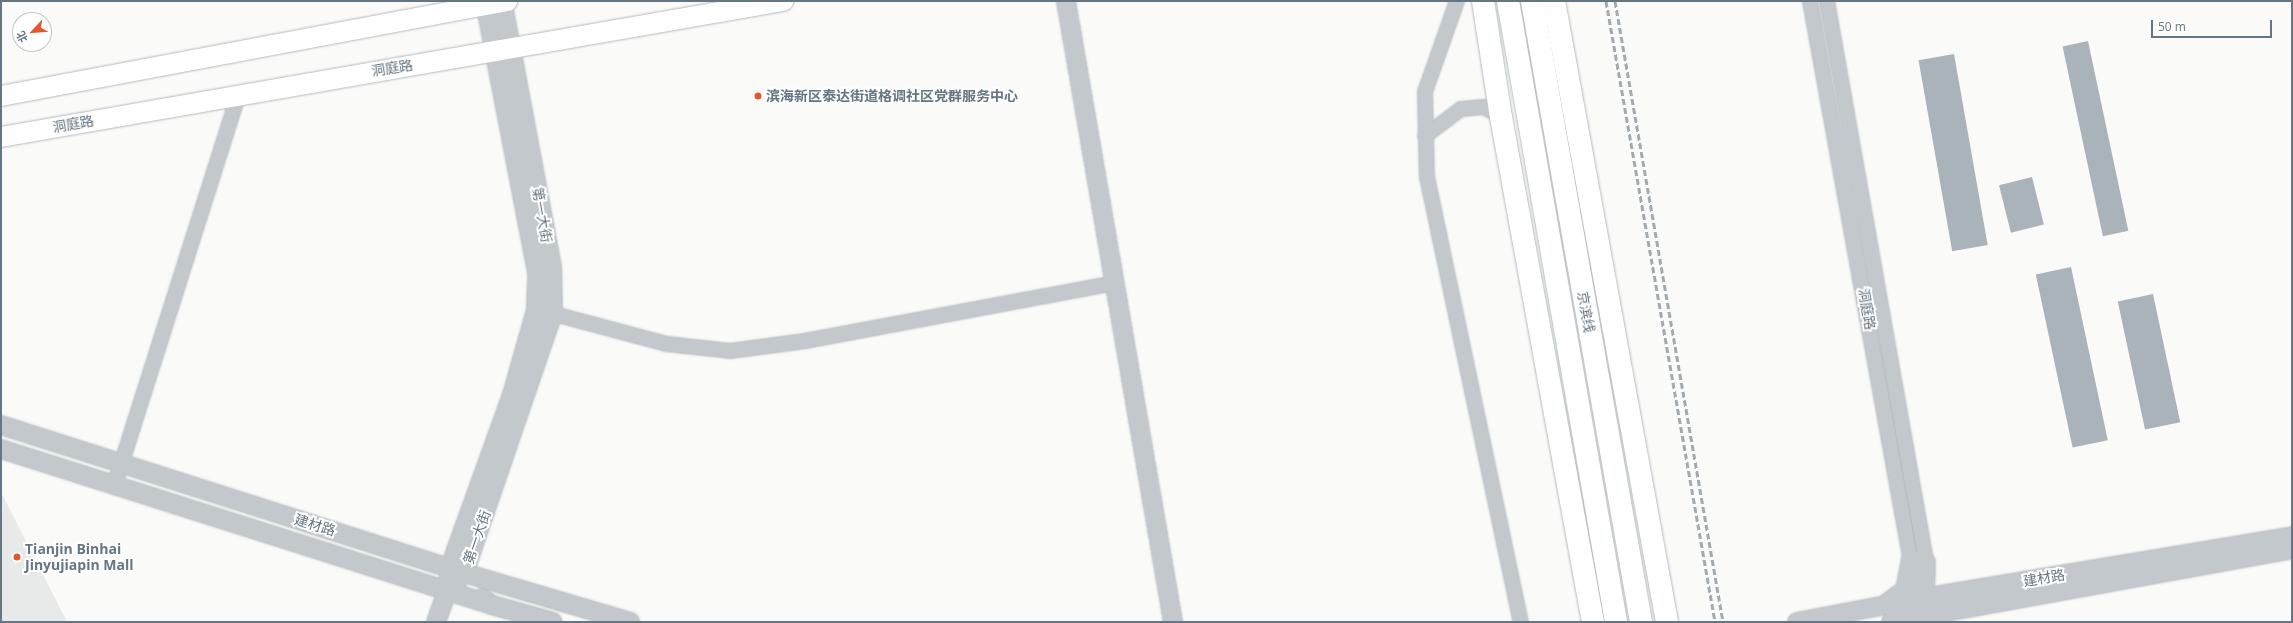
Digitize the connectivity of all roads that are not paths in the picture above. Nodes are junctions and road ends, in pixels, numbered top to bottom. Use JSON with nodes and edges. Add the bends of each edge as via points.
{"nodes":[{"id":1,"x":783,"y":1,"type":"edge"},
{"id":2,"x":1066,"y":1,"type":"edge"},
{"id":3,"x":1457,"y":1,"type":"edge"},
{"id":4,"x":1483,"y":1,"type":"edge"},
{"id":5,"x":1508,"y":1,"type":"edge"},
{"id":6,"x":1532,"y":1,"type":"edge"},
{"id":7,"x":1554,"y":1,"type":"edge"},
{"id":8,"x":1810,"y":1,"type":"edge"},
{"id":9,"x":1826,"y":1,"type":"edge"},
{"id":10,"x":496,"y":2,"type":"edge"},
{"id":11,"x":503,"y":50,"type":"junction"},
{"id":12,"x":239,"y":94,"type":"junction"},
{"id":13,"x":1,"y":96,"type":"edge"},
{"id":14,"x":1501,"y":116,"type":"junction"},
{"id":15,"x":1425,"y":136,"type":"junction"},
{"id":16,"x":1,"y":137,"type":"edge"},
{"id":17,"x":1116,"y":283,"type":"junction"},
{"id":18,"x":545,"y":311,"type":"junction"},
{"id":19,"x":1,"y":425,"type":"edge"},
{"id":20,"x":1,"y":449,"type":"edge"},
{"id":21,"x":122,"y":465,"type":"junction"},
{"id":22,"x":114,"y":487,"type":"junction"},
{"id":23,"x":471,"y":533,"type":"junction"},
{"id":24,"x":2292,"y":536,"type":"edge"},
{"id":25,"x":2292,"y":549,"type":"edge"},
{"id":26,"x":1919,"y":560,"type":"junction"},
{"id":27,"x":457,"y":570,"type":"junction"},
{"id":28,"x":499,"y":583,"type":"junction"},
{"id":29,"x":447,"y":592,"type":"junction"},
{"id":30,"x":492,"y":605,"type":"junction"},
{"id":31,"x":1925,"y":605,"type":"junction"},
{"id":32,"x":1884,"y":614,"type":"edge"},
{"id":33,"x":436,"y":622,"type":"edge"},
{"id":34,"x":552,"y":622,"type":"edge"},
{"id":35,"x":630,"y":622,"type":"edge"},
{"id":36,"x":1173,"y":622,"type":"edge"},
{"id":37,"x":1521,"y":622,"type":"edge"},
{"id":38,"x":1593,"y":622,"type":"edge"},
{"id":39,"x":1616,"y":622,"type":"edge"},
{"id":40,"x":1641,"y":622,"type":"edge"},
{"id":41,"x":1667,"y":622,"type":"edge"},
{"id":42,"x":1797,"y":622,"type":"edge"},
{"id":43,"x":1891,"y":622,"type":"edge"}],
"edges":[{"from":1,"to":11,"type":"main road","name":"洞庭路"},
{"from":2,"to":17,"type":"street"},
{"from":3,"to":15,"type":"street","via":[[1425,92]]},
{"from":4,"to":14,"type":"highway"},
{"from":5,"to":39,"type":"highway","name":"京滨线"},
{"from":6,"to":40,"type":"highway","name":"京滨线"},
{"from":7,"to":41,"type":"highway"},
{"from":8,"to":26,"type":"street","name":"洞庭路"},
{"from":9,"to":26,"type":"street","name":"洞庭路"},
{"from":10,"to":11,"type":"street","name":"第一大街"},
{"from":10,"to":13,"type":"main road"},
{"from":11,"to":12,"type":"main road","name":"洞庭路"},
{"from":11,"to":18,"type":"street","name":"第一大街","via":[[552,267]]},
{"from":12,"to":16,"type":"main road","name":"洞庭路"},
{"from":12,"to":21,"type":"street"},
{"from":14,"to":15,"type":"street","via":[[1484,107],[1461,109]]},
{"from":14,"to":38,"type":"highway"},
{"from":15,"to":37,"type":"street","via":[[1427,177]]},
{"from":17,"to":18,"type":"street","via":[[797,343],[730,351],[667,344]]},
{"from":17,"to":36,"type":"street"},
{"from":18,"to":23,"type":"street","name":"第一大街","via":[[512,395]]},
{"from":19,"to":21,"type":"street","name":"建材路"},
{"from":20,"to":22,"type":"street","name":"建材路"},
{"from":21,"to":22,"type":"street"},
{"from":21,"to":27,"type":"street","name":"建材路"},
{"from":22,"to":29,"type":"street","name":"建材路"},
{"from":23,"to":27,"type":"street","name":"第一大街"},
{"from":23,"to":28,"type":"street","via":[[479,563],[485,573]]},
{"from":24,"to":31,"type":"street","name":"建材路"},
{"from":25,"to":31,"type":"street"},
{"from":26,"to":31,"type":"street"},
{"from":26,"to":32,"type":"street","via":[[1905,590]]},
{"from":27,"to":28,"type":"street","name":"建材路"},
{"from":27,"to":29,"type":"street","name":"第一大街"},
{"from":27,"to":30,"type":"street","via":[[476,592]]},
{"from":28,"to":35,"type":"street","name":"建材路"},
{"from":29,"to":30,"type":"street","name":"建材路"},
{"from":29,"to":33,"type":"street","name":"第一大街"},
{"from":30,"to":34,"type":"street","name":"建材路"},
{"from":31,"to":32,"type":"street","name":"建材路"},
{"from":31,"to":43,"type":"street"},
{"from":32,"to":42,"type":"street","name":"建材路"}]}
